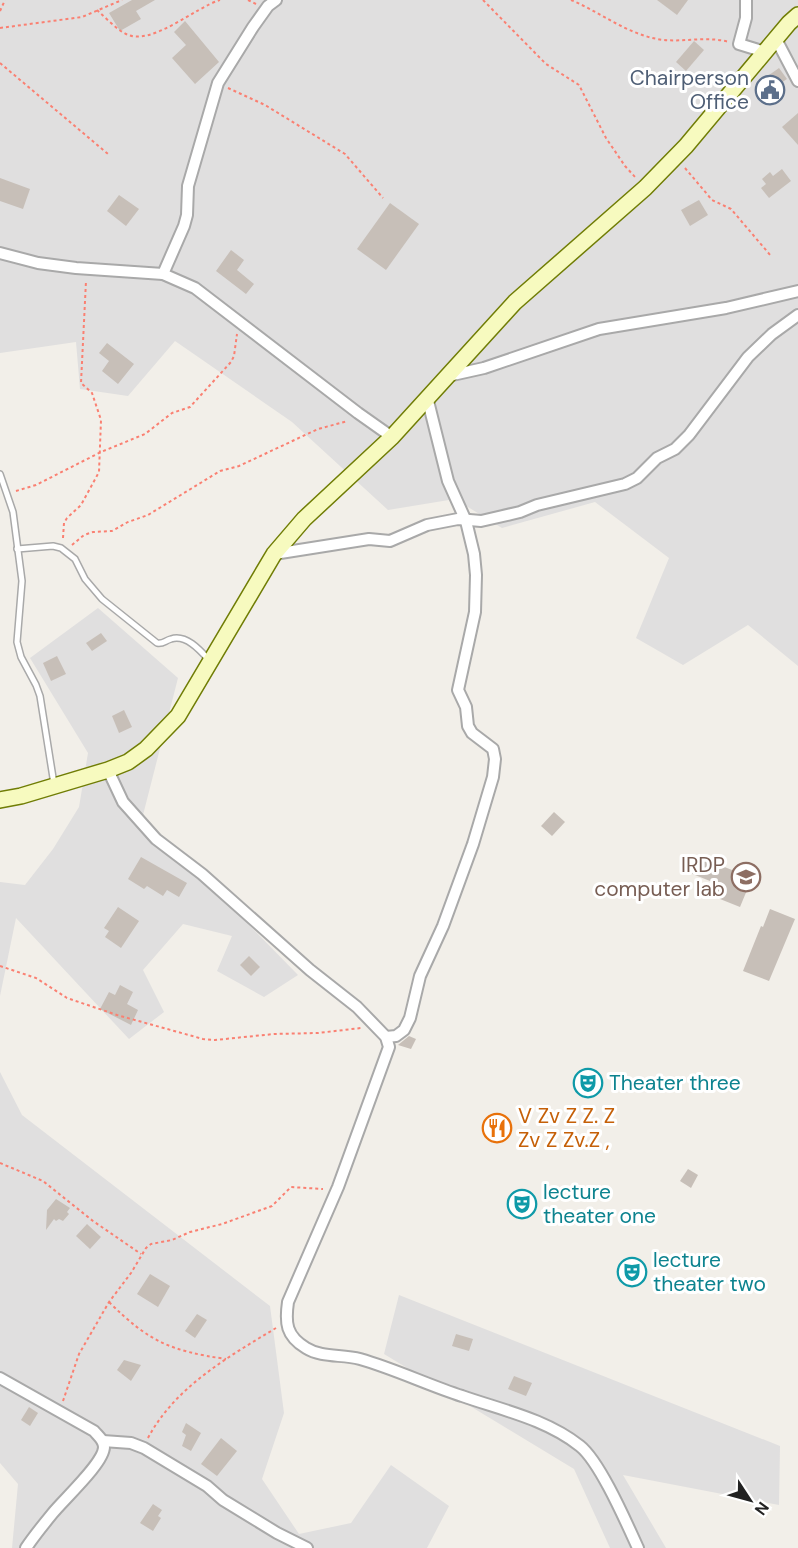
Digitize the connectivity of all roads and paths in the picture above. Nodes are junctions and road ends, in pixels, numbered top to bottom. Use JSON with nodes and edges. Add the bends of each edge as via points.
{"nodes":[{"id":1,"x":5,"y":0,"type":"edge"},
{"id":2,"x":122,"y":0,"type":"edge"},
{"id":3,"x":220,"y":0,"type":"edge"},
{"id":4,"x":276,"y":0,"type":"edge"},
{"id":5,"x":483,"y":0,"type":"edge"},
{"id":6,"x":571,"y":0,"type":"edge"},
{"id":7,"x":746,"y":0,"type":"edge"},
{"id":8,"x":211,"y":1,"type":"edge"},
{"id":9,"x":97,"y":10,"type":"junction"},
{"id":10,"x":0,"y":11,"type":"edge"},
{"id":11,"x":798,"y":15,"type":"edge"},
{"id":12,"x":0,"y":28,"type":"edge"},
{"id":13,"x":776,"y":39,"type":"junction"},
{"id":14,"x":734,"y":44,"type":"dead end"},
{"id":15,"x":765,"y":52,"type":"junction"},
{"id":16,"x":0,"y":63,"type":"edge"},
{"id":17,"x":798,"y":81,"type":"edge"},
{"id":18,"x":218,"y":82,"type":"junction"},
{"id":19,"x":108,"y":154,"type":"dead end"},
{"id":20,"x":675,"y":157,"type":"junction"},
{"id":21,"x":645,"y":188,"type":"junction"},
{"id":22,"x":382,"y":198,"type":"dead end"},
{"id":23,"x":0,"y":253,"type":"edge"},
{"id":24,"x":771,"y":256,"type":"dead end"},
{"id":25,"x":87,"y":269,"type":"junction"},
{"id":26,"x":163,"y":274,"type":"junction"},
{"id":27,"x":798,"y":291,"type":"edge"},
{"id":28,"x":797,"y":317,"type":"edge"},
{"id":29,"x":239,"y":322,"type":"junction"},
{"id":30,"x":448,"y":376,"type":"junction"},
{"id":31,"x":428,"y":397,"type":"junction"},
{"id":32,"x":363,"y":417,"type":"junction"},
{"id":33,"x":392,"y":437,"type":"junction"},
{"id":34,"x":101,"y":452,"type":"junction"},
{"id":35,"x":0,"y":474,"type":"edge"},
{"id":36,"x":7,"y":493,"type":"junction"},
{"id":37,"x":466,"y":521,"type":"junction"},
{"id":38,"x":58,"y":547,"type":"junction"},
{"id":39,"x":17,"y":549,"type":"junction"},
{"id":40,"x":65,"y":550,"type":"junction"},
{"id":41,"x":274,"y":554,"type":"junction"},
{"id":42,"x":210,"y":661,"type":"junction"},
{"id":43,"x":108,"y":770,"type":"junction"},
{"id":44,"x":54,"y":786,"type":"junction"},
{"id":45,"x":0,"y":800,"type":"edge"},
{"id":46,"x":0,"y":966,"type":"edge"},
{"id":47,"x":382,"y":1033,"type":"junction"},
{"id":48,"x":0,"y":1163,"type":"edge"},
{"id":49,"x":338,"y":1187,"type":"junction"},
{"id":50,"x":141,"y":1254,"type":"junction"},
{"id":51,"x":110,"y":1302,"type":"junction"},
{"id":52,"x":286,"y":1321,"type":"junction"},
{"id":53,"x":226,"y":1359,"type":"junction"},
{"id":54,"x":0,"y":1378,"type":"edge"},
{"id":55,"x":60,"y":1410,"type":"junction"},
{"id":56,"x":103,"y":1441,"type":"junction"},
{"id":57,"x":144,"y":1448,"type":"junction"},
{"id":58,"x":26,"y":1548,"type":"edge"},
{"id":59,"x":307,"y":1548,"type":"edge"},
{"id":60,"x":638,"y":1548,"type":"edge"}],
"edges":[{"from":1,"to":10,"type":"path"},
{"from":2,"to":9,"type":"path"},
{"from":3,"to":8,"type":"path"},
{"from":4,"to":18,"type":"street","via":[[253,27]]},
{"from":5,"to":21,"type":"path","via":[[546,64],[579,85],[606,138]]},
{"from":6,"to":14,"type":"path","via":[[625,29],[648,36]]},
{"from":7,"to":15,"type":"street","via":[[739,44]]},
{"from":8,"to":9,"type":"path","via":[[170,27],[137,37],[126,34]]},
{"from":9,"to":12,"type":"path","via":[[82,17]]},
{"from":11,"to":13,"type":"street"},
{"from":13,"to":15,"type":"street"},
{"from":13,"to":17,"type":"street"},
{"from":15,"to":20,"type":"street"},
{"from":16,"to":19,"type":"path"},
{"from":18,"to":22,"type":"path","via":[[266,105],[345,154]]},
{"from":18,"to":26,"type":"street","via":[[188,186],[187,215]]},
{"from":20,"to":21,"type":"street"},
{"from":20,"to":24,"type":"path","via":[[712,200],[731,209]]},
{"from":21,"to":30,"type":"street","via":[[515,302]]},
{"from":23,"to":25,"type":"street","via":[[38,264]]},
{"from":25,"to":26,"type":"street"},
{"from":25,"to":34,"type":"path","via":[[81,383],[92,393],[101,420]]},
{"from":26,"to":29,"type":"street","via":[[195,288]]},
{"from":27,"to":30,"type":"street","via":[[726,308],[599,329],[484,368]]},
{"from":28,"to":37,"type":"street","via":[[748,357],[689,435],[637,478],[520,512]]},
{"from":29,"to":32,"type":"street"},
{"from":29,"to":34,"type":"path","via":[[234,356],[203,396],[190,407],[171,413],[152,430]]},
{"from":30,"to":31,"type":"street"},
{"from":31,"to":33,"type":"street"},
{"from":31,"to":37,"type":"street","via":[[448,481]]},
{"from":32,"to":33,"type":"street"},
{"from":32,"to":40,"type":"path","via":[[318,429],[220,471],[148,515],[112,531],[84,535]]},
{"from":33,"to":41,"type":"street","via":[[304,519]]},
{"from":34,"to":36,"type":"path","via":[[36,485]]},
{"from":34,"to":38,"type":"path","via":[[96,481],[64,523]]},
{"from":35,"to":36,"type":"lane"},
{"from":36,"to":39,"type":"lane"},
{"from":37,"to":41,"type":"street","via":[[427,525],[390,541],[369,539]]},
{"from":37,"to":47,"type":"street","via":[[474,554],[476,595],[458,690],[466,707],[468,726],[493,749],[495,759],[473,844],[420,976],[410,1018],[396,1036]]},
{"from":38,"to":39,"type":"lane"},
{"from":38,"to":40,"type":"lane"},
{"from":39,"to":44,"type":"lane","via":[[22,580],[17,642],[40,696]]},
{"from":40,"to":42,"type":"lane","via":[[102,599],[157,643],[187,640]]},
{"from":41,"to":42,"type":"street"},
{"from":42,"to":43,"type":"street","via":[[178,716],[146,749]]},
{"from":43,"to":44,"type":"street"},
{"from":43,"to":47,"type":"street","via":[[123,802],[156,839],[202,874]]},
{"from":44,"to":45,"type":"street"},
{"from":46,"to":47,"type":"path","via":[[36,978],[67,998],[203,1039],[318,1033],[352,1027]]},
{"from":47,"to":49,"type":"street","via":[[389,1047]]},
{"from":48,"to":50,"type":"path","via":[[43,1181]]},
{"from":49,"to":50,"type":"path","via":[[291,1187],[272,1206],[151,1244]]},
{"from":49,"to":52,"type":"street","via":[[288,1302]]},
{"from":50,"to":51,"type":"path"},
{"from":51,"to":53,"type":"path","via":[[132,1324],[165,1345]]},
{"from":51,"to":55,"type":"path","via":[[79,1354]]},
{"from":52,"to":53,"type":"path"},
{"from":52,"to":60,"type":"street","via":[[297,1341],[317,1353],[390,1368],[527,1418],[576,1443],[593,1462]]},
{"from":53,"to":57,"type":"path","via":[[170,1405]]},
{"from":54,"to":55,"type":"street"},
{"from":55,"to":56,"type":"street"},
{"from":56,"to":57,"type":"street"},
{"from":56,"to":58,"type":"street","via":[[102,1455]]},
{"from":57,"to":59,"type":"street"}]}
